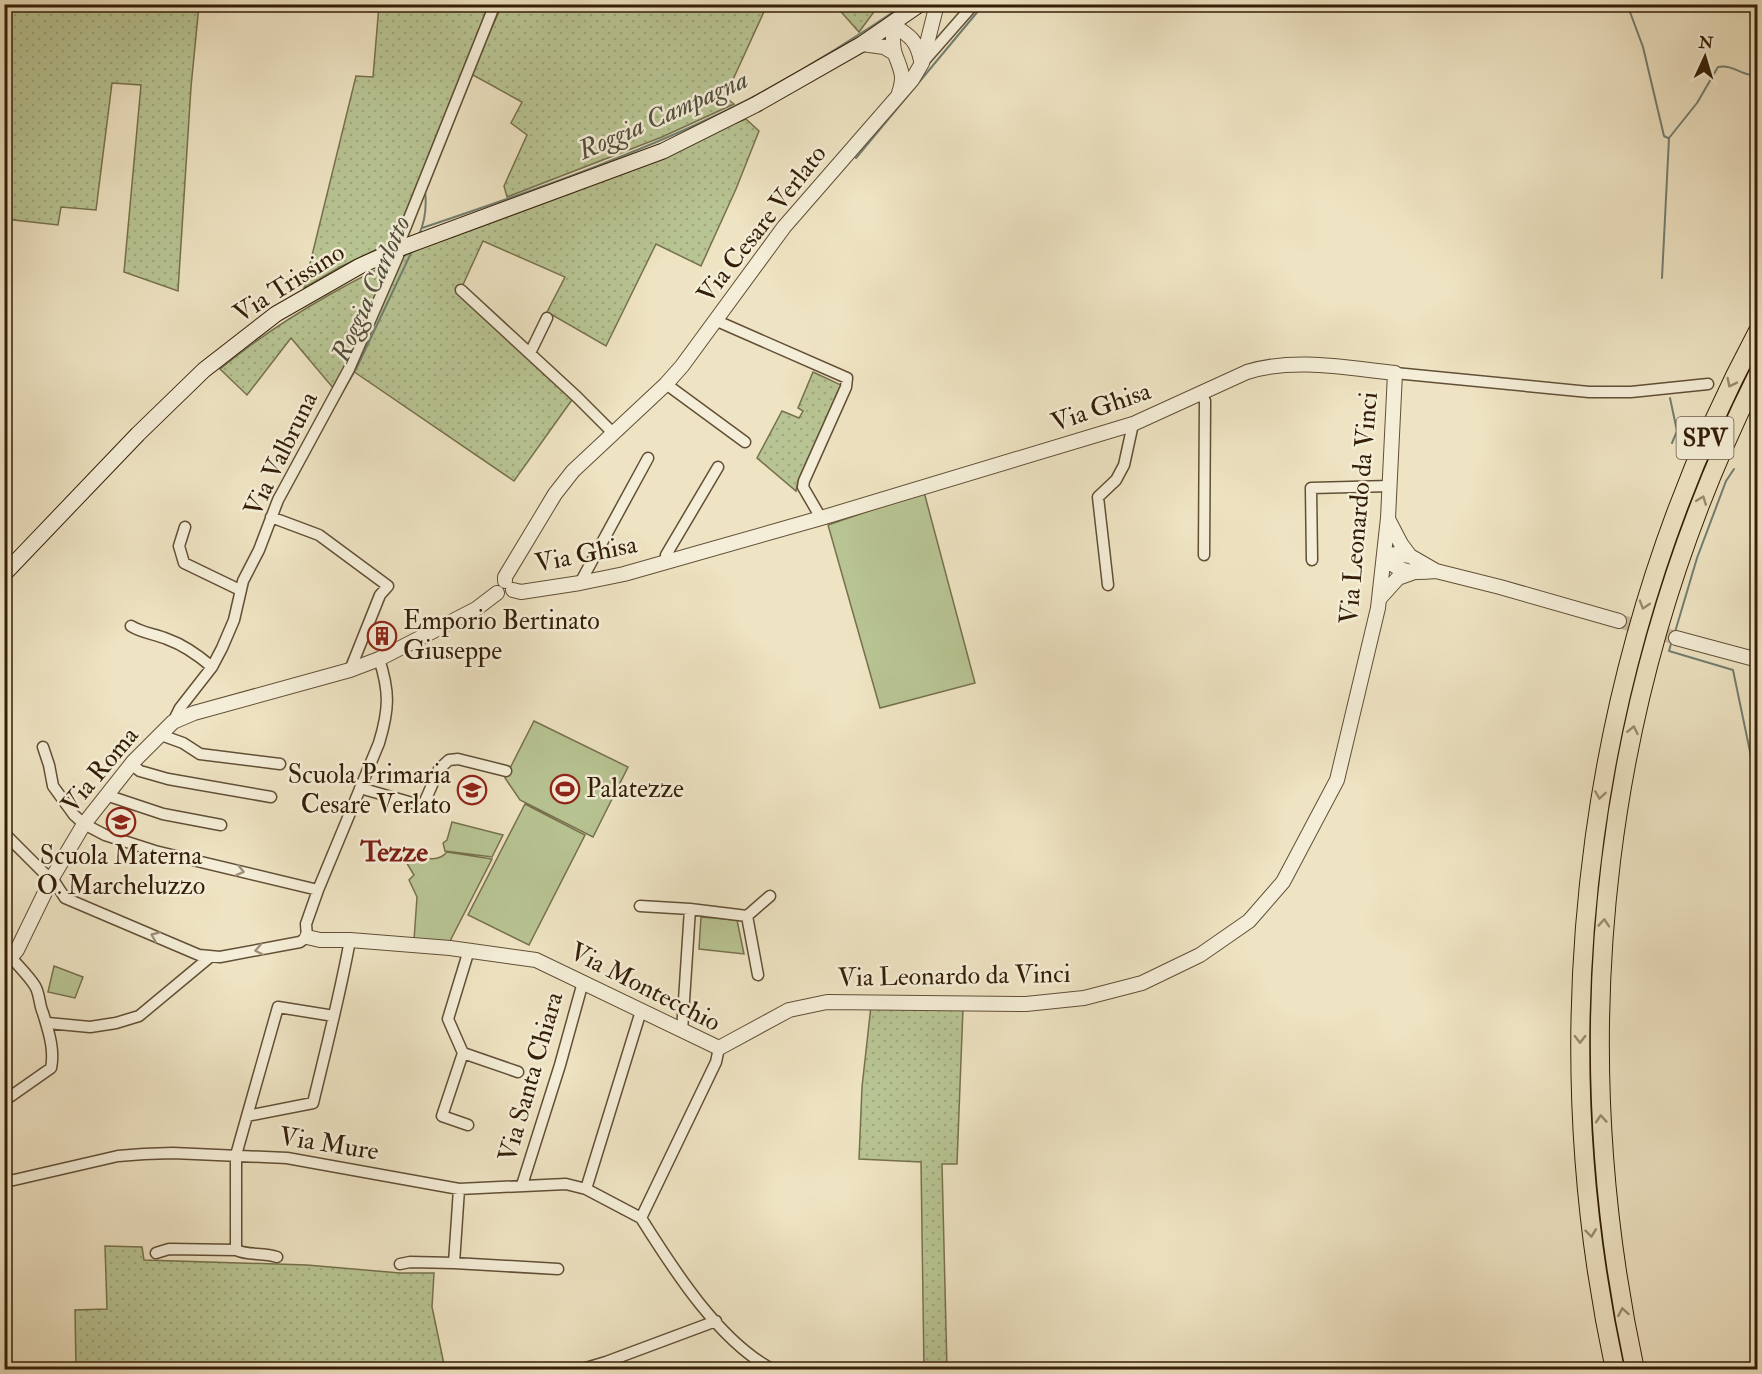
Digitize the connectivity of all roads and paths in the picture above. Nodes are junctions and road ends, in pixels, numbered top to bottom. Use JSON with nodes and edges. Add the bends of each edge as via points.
{"nodes":[{"id":1,"x":495,"y":4,"type":"edge"},
{"id":2,"x":920,"y":4,"type":"edge"},
{"id":3,"x":937,"y":4,"type":"edge"},
{"id":4,"x":974,"y":4,"type":"edge"},
{"id":5,"x":893,"y":24,"type":"junction"},
{"id":6,"x":862,"y":44,"type":"junction"},
{"id":7,"x":894,"y":53,"type":"junction"},
{"id":8,"x":922,"y":63,"type":"junction"},
{"id":9,"x":899,"y":94,"type":"junction"},
{"id":10,"x":398,"y":249,"type":"junction"},
{"id":11,"x":461,"y":290,"type":"dead end"},
{"id":12,"x":547,"y":318,"type":"dead end"},
{"id":13,"x":717,"y":321,"type":"junction"},
{"id":14,"x":1758,"y":331,"type":"edge"},
{"id":15,"x":530,"y":353,"type":"junction"},
{"id":16,"x":1395,"y":373,"type":"junction"},
{"id":17,"x":1758,"y":374,"type":"edge"},
{"id":18,"x":666,"y":384,"type":"junction"},
{"id":19,"x":1708,"y":384,"type":"dead end"},
{"id":20,"x":1201,"y":394,"type":"junction"},
{"id":21,"x":1133,"y":424,"type":"junction"},
{"id":22,"x":613,"y":433,"type":"junction"},
{"id":23,"x":745,"y":442,"type":"dead end"},
{"id":24,"x":648,"y":458,"type":"dead end"},
{"id":25,"x":718,"y":467,"type":"dead end"},
{"id":26,"x":1390,"y":486,"type":"junction"},
{"id":27,"x":271,"y":517,"type":"junction"},
{"id":28,"x":821,"y":518,"type":"junction"},
{"id":29,"x":1388,"y":518,"type":"junction"},
{"id":30,"x":185,"y":527,"type":"dead end"},
{"id":31,"x":1204,"y":555,"type":"dead end"},
{"id":32,"x":1410,"y":556,"type":"junction"},
{"id":33,"x":1384,"y":558,"type":"junction"},
{"id":34,"x":1312,"y":560,"type":"dead end"},
{"id":35,"x":668,"y":561,"type":"junction"},
{"id":36,"x":1436,"y":571,"type":"junction"},
{"id":37,"x":1412,"y":573,"type":"junction"},
{"id":38,"x":4,"y":574,"type":"edge"},
{"id":39,"x":580,"y":583,"type":"junction"},
{"id":40,"x":1108,"y":585,"type":"dead end"},
{"id":41,"x":505,"y":588,"type":"junction"},
{"id":42,"x":240,"y":590,"type":"junction"},
{"id":43,"x":1379,"y":600,"type":"junction"},
{"id":44,"x":1618,"y":621,"type":"tunnel mouth"},
{"id":45,"x":131,"y":626,"type":"dead end"},
{"id":46,"x":1676,"y":638,"type":"tunnel mouth"},
{"id":47,"x":222,"y":648,"type":"joint"},
{"id":48,"x":379,"y":659,"type":"junction"},
{"id":49,"x":1758,"y":660,"type":"edge"},
{"id":50,"x":212,"y":666,"type":"junction"},
{"id":51,"x":350,"y":670,"type":"junction"},
{"id":52,"x":173,"y":722,"type":"junction"},
{"id":53,"x":161,"y":735,"type":"junction"},
{"id":54,"x":43,"y":747,"type":"dead end"},
{"id":55,"x":280,"y":764,"type":"dead end"},
{"id":56,"x":131,"y":765,"type":"junction"},
{"id":57,"x":506,"y":771,"type":"dead end"},
{"id":58,"x":360,"y":788,"type":"junction"},
{"id":59,"x":106,"y":795,"type":"junction"},
{"id":60,"x":271,"y":797,"type":"dead end"},
{"id":61,"x":84,"y":824,"type":"junction"},
{"id":62,"x":221,"y":825,"type":"dead end"},
{"id":63,"x":4,"y":834,"type":"edge"},
{"id":64,"x":52,"y":878,"type":"junction"},
{"id":65,"x":318,"y":890,"type":"junction"},
{"id":66,"x":770,"y":896,"type":"dead end"},
{"id":67,"x":640,"y":906,"type":"dead end"},
{"id":68,"x":690,"y":909,"type":"junction"},
{"id":69,"x":747,"y":915,"type":"junction"},
{"id":70,"x":307,"y":937,"type":"junction"},
{"id":71,"x":350,"y":940,"type":"junction"},
{"id":72,"x":469,"y":950,"type":"junction"},
{"id":73,"x":8,"y":957,"type":"edge"},
{"id":74,"x":210,"y":957,"type":"junction"},
{"id":75,"x":758,"y":975,"type":"dead end"},
{"id":76,"x":583,"y":982,"type":"junction"},
{"id":77,"x":641,"y":1011,"type":"junction"},
{"id":78,"x":334,"y":1016,"type":"junction"},
{"id":79,"x":48,"y":1023,"type":"junction"},
{"id":80,"x":682,"y":1031,"type":"junction"},
{"id":81,"x":719,"y":1048,"type":"junction"},
{"id":82,"x":463,"y":1053,"type":"junction"},
{"id":83,"x":518,"y":1072,"type":"dead end"},
{"id":84,"x":4,"y":1101,"type":"edge"},
{"id":85,"x":247,"y":1116,"type":"junction"},
{"id":86,"x":468,"y":1125,"type":"dead end"},
{"id":87,"x":236,"y":1155,"type":"junction"},
{"id":88,"x":4,"y":1178,"type":"edge"},
{"id":89,"x":522,"y":1185,"type":"junction"},
{"id":90,"x":459,"y":1189,"type":"junction"},
{"id":91,"x":586,"y":1189,"type":"junction"},
{"id":92,"x":641,"y":1218,"type":"junction"},
{"id":93,"x":236,"y":1250,"type":"junction"},
{"id":94,"x":156,"y":1253,"type":"dead end"},
{"id":95,"x":277,"y":1257,"type":"dead end"},
{"id":96,"x":453,"y":1263,"type":"junction"},
{"id":97,"x":400,"y":1264,"type":"dead end"},
{"id":98,"x":558,"y":1269,"type":"dead end"},
{"id":99,"x":716,"y":1321,"type":"junction"},
{"id":100,"x":579,"y":1370,"type":"edge"},
{"id":101,"x":774,"y":1370,"type":"edge"},
{"id":102,"x":1615,"y":1370,"type":"edge"},
{"id":103,"x":1635,"y":1370,"type":"edge"}],
"edges":[{"from":1,"to":10,"type":"street","name":"Via Valbruna"},
{"from":2,"to":5,"type":"main road"},
{"from":3,"to":8,"type":"street","name":"Via Cesare Verlato"},
{"from":4,"to":8,"type":"street","name":"Via Cesare Verlato"},
{"from":5,"to":6,"type":"main road"},
{"from":5,"to":7,"type":"street"},
{"from":5,"to":8,"type":"street","via":[[919,47]]},
{"from":6,"to":7,"type":"street","via":[[884,47]]},
{"from":6,"to":10,"type":"main road","name":"Via Trissino","via":[[755,105],[663,151]]},
{"from":7,"to":9,"type":"street","via":[[902,72]]},
{"from":8,"to":9,"type":"street","name":"Via Cesare Verlato"},
{"from":9,"to":13,"type":"street","name":"Via Cesare Verlato","via":[[770,244]]},
{"from":10,"to":27,"type":"street","name":"Via Valbruna","via":[[350,369]]},
{"from":10,"to":38,"type":"main road","name":"Via Trissino","via":[[276,314],[204,370]]},
{"from":11,"to":15,"type":"street"},
{"from":12,"to":15,"type":"street"},
{"from":13,"to":18,"type":"street","name":"Via Cesare Verlato"},
{"from":13,"to":28,"type":"street","via":[[847,378],[804,481],[803,487]]},
{"from":14,"to":102,"type":"highway","number":"SPV","one_way":true,"via":[[1714,418],[1662,549],[1632,645],[1606,762],[1591,859],[1581,971],[1584,1161],[1594,1256]]},
{"from":15,"to":22,"type":"street"},
{"from":16,"to":19,"type":"street","name":"Via Ghisa","via":[[1556,391],[1631,392]]},
{"from":16,"to":20,"type":"street","name":"Via Ghisa","via":[[1278,365],[1247,372]]},
{"from":16,"to":26,"type":"street","name":"Via Leonardo da Vinci"},
{"from":103,"to":17,"type":"highway","number":"SPV","one_way":true,"via":[[1619,1288],[1604,1162],[1599,1064],[1601,970],[1610,865],[1622,780],[1649,660],[1681,554],[1720,455]]},
{"from":18,"to":22,"type":"street","name":"Via Cesare Verlato"},
{"from":18,"to":23,"type":"street"},
{"from":20,"to":21,"type":"street","name":"Via Ghisa"},
{"from":20,"to":31,"type":"street","via":[[1205,401]]},
{"from":21,"to":28,"type":"street","name":"Via Ghisa"},
{"from":21,"to":40,"type":"street","via":[[1124,465],[1116,480],[1098,497]]},
{"from":22,"to":41,"type":"street","name":"Via Cesare Verlato","via":[[555,494],[505,577]]},
{"from":24,"to":39,"type":"street"},
{"from":25,"to":35,"type":"street","name":"Via Ghisa","via":[[666,555]]},
{"from":26,"to":29,"type":"street","name":"Via Leonardo da Vinci"},
{"from":26,"to":34,"type":"street","via":[[1311,488]]},
{"from":27,"to":42,"type":"street","name":"Via Valbruna"},
{"from":27,"to":51,"type":"street","via":[[319,536],[388,585],[380,595]]},
{"from":28,"to":35,"type":"street","name":"Via Ghisa"},
{"from":29,"to":32,"type":"street"},
{"from":29,"to":33,"type":"street","name":"Via Leonardo da Vinci"},
{"from":30,"to":42,"type":"street","via":[[179,546],[184,563]]},
{"from":32,"to":33,"type":"street","via":[[1395,554]]},
{"from":32,"to":36,"type":"street"},
{"from":33,"to":37,"type":"street"},
{"from":33,"to":43,"type":"street","name":"Via Leonardo da Vinci"},
{"from":35,"to":39,"type":"street","name":"Via Ghisa"},
{"from":36,"to":37,"type":"street"},
{"from":36,"to":44,"type":"street"},
{"from":37,"to":43,"type":"street","via":[[1398,578]]},
{"from":39,"to":41,"type":"street","name":"Via Ghisa","via":[[521,592]]},
{"from":41,"to":48,"type":"street","name":"Via Cesare Verlato","via":[[476,609]]},
{"from":42,"to":47,"type":"street","name":"Via Valbruna","via":[[234,620]]},
{"from":43,"to":81,"type":"street","name":"Via Leonardo da Vinci","via":[[1337,780],[1283,882],[1249,921],[1200,955],[1142,982],[1084,998],[1026,1004],[827,1002],[789,1010]]},
{"from":45,"to":50,"type":"street","via":[[179,644]]},
{"from":46,"to":49,"type":"street"},
{"from":47,"to":50,"type":"street","name":"Via Roma"},
{"from":48,"to":51,"type":"street","name":"Via Cesare Verlato"},
{"from":48,"to":58,"type":"street","via":[[389,699],[386,720]]},
{"from":50,"to":52,"type":"street","name":"Via Roma"},
{"from":51,"to":52,"type":"street","name":"Via Cesare Verlato"},
{"from":52,"to":53,"type":"street","name":"Via Roma"},
{"from":53,"to":55,"type":"street","via":[[200,754]]},
{"from":53,"to":56,"type":"street","name":"Via Roma"},
{"from":54,"to":61,"type":"street","via":[[53,786]]},
{"from":56,"to":59,"type":"street","name":"Via Roma"},
{"from":56,"to":60,"type":"street","via":[[159,777]]},
{"from":57,"to":58,"type":"street","via":[[449,760],[422,804]]},
{"from":58,"to":65,"type":"street"},
{"from":59,"to":61,"type":"street","name":"Via Roma"},
{"from":59,"to":62,"type":"street","via":[[163,814]]},
{"from":61,"to":64,"type":"street","name":"Via Roma"},
{"from":61,"to":65,"type":"street","one_way":true,"via":[[155,851]]},
{"from":63,"to":64,"type":"street"},
{"from":64,"to":73,"type":"street","name":"Via Roma","via":[[17,950]]},
{"from":74,"to":64,"type":"street","one_way":true,"via":[[65,898]]},
{"from":65,"to":70,"type":"street","via":[[306,924]]},
{"from":66,"to":69,"type":"street"},
{"from":67,"to":68,"type":"street"},
{"from":68,"to":69,"type":"street"},
{"from":68,"to":80,"type":"street"},
{"from":69,"to":75,"type":"street"},
{"from":70,"to":71,"type":"street","name":"Via Montecchio"},
{"from":70,"to":74,"type":"street","one_way":true,"via":[[300,942]]},
{"from":71,"to":72,"type":"street","name":"Via Montecchio"},
{"from":71,"to":78,"type":"street"},
{"from":72,"to":76,"type":"street","name":"Via Montecchio","via":[[536,960]]},
{"from":72,"to":82,"type":"street","via":[[448,1019]]},
{"from":73,"to":79,"type":"street","name":"Via Roma","via":[[35,986]]},
{"from":74,"to":79,"type":"street","via":[[139,1016],[90,1027]]},
{"from":76,"to":77,"type":"street","name":"Via Montecchio"},
{"from":76,"to":89,"type":"street","name":"Via Santa Chiara"},
{"from":77,"to":80,"type":"street","name":"Via Montecchio"},
{"from":77,"to":91,"type":"street"},
{"from":78,"to":85,"type":"street","via":[[313,1103]]},
{"from":78,"to":85,"type":"street","via":[[278,1007]]},
{"from":79,"to":84,"type":"street","name":"Via Roma","via":[[51,1068]]},
{"from":80,"to":81,"type":"street","name":"Via Montecchio"},
{"from":81,"to":92,"type":"street","name":"Via Montecchio","via":[[716,1062]]},
{"from":82,"to":83,"type":"street"},
{"from":82,"to":86,"type":"street","via":[[442,1116]]},
{"from":85,"to":87,"type":"street"},
{"from":87,"to":88,"type":"street","name":"Via Mure","via":[[118,1156],[14,1180]]},
{"from":87,"to":90,"type":"street","name":"Via Mure","via":[[287,1158]]},
{"from":87,"to":93,"type":"street"},
{"from":89,"to":90,"type":"street","name":"Via Mure"},
{"from":89,"to":91,"type":"street","name":"Via Mure","via":[[566,1184]]},
{"from":90,"to":96,"type":"street"},
{"from":91,"to":92,"type":"street","name":"Via Mure"},
{"from":92,"to":99,"type":"street","via":[[671,1266]]},
{"from":93,"to":94,"type":"street"},
{"from":93,"to":95,"type":"street"},
{"from":96,"to":97,"type":"street"},
{"from":96,"to":98,"type":"street"},
{"from":99,"to":100,"type":"street"},
{"from":99,"to":101,"type":"street","via":[[736,1343]]}]}
